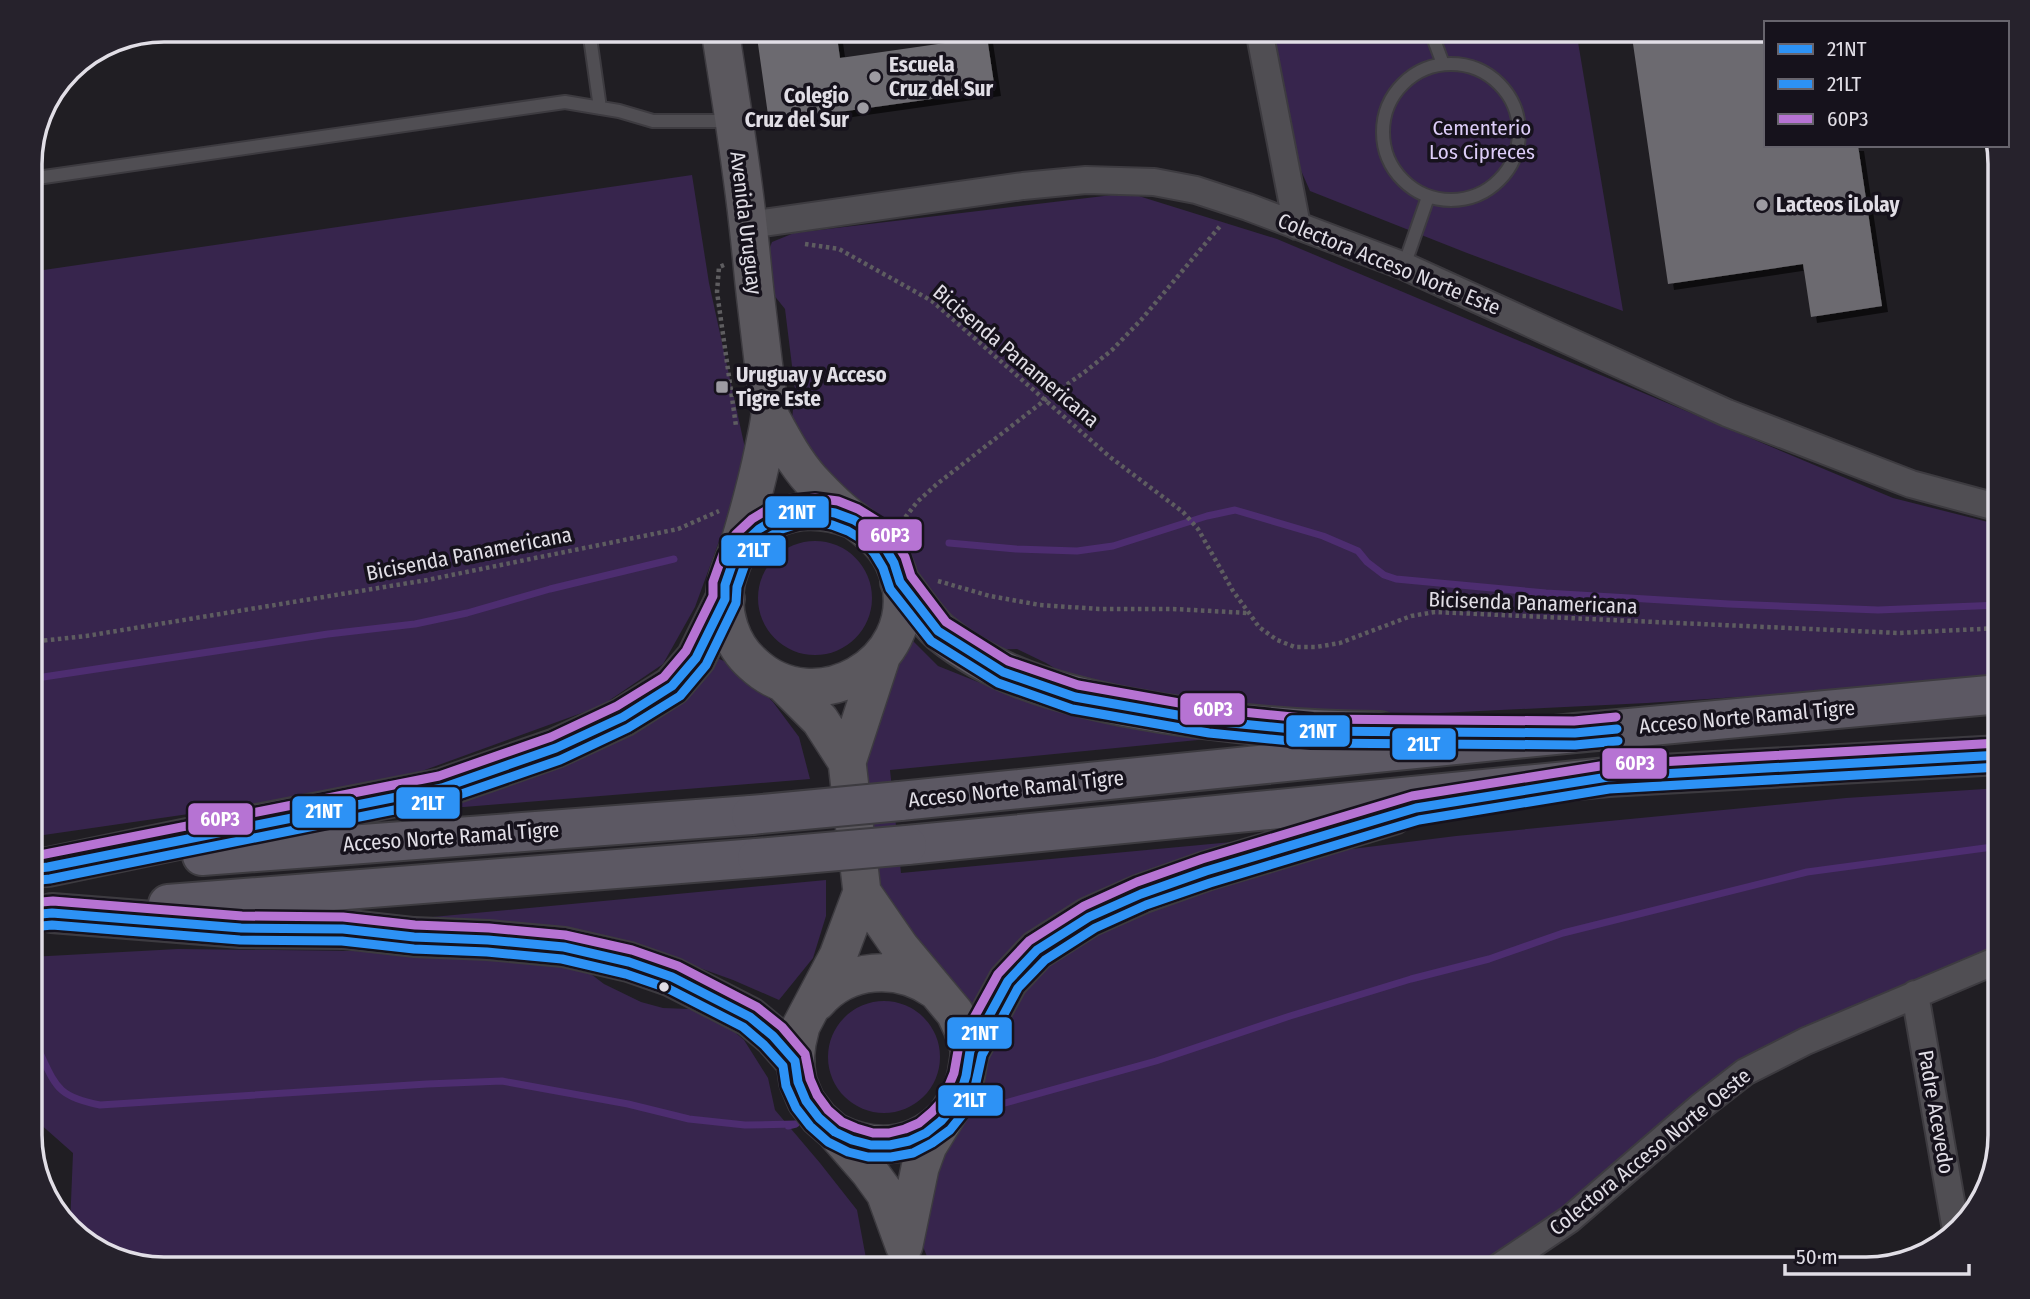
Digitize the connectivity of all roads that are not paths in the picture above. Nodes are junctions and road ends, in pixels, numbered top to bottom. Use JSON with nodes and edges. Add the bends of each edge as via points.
{"nodes":[{"id":1,"x":591,"y":42,"type":"edge"},
{"id":2,"x":722,"y":42,"type":"edge"},
{"id":3,"x":1261,"y":42,"type":"edge"},
{"id":4,"x":1434,"y":42,"type":"edge"},
{"id":5,"x":1443,"y":64,"type":"junction"},
{"id":6,"x":600,"y":108,"type":"junction"},
{"id":7,"x":733,"y":121,"type":"junction"},
{"id":8,"x":42,"y":177,"type":"edge"},
{"id":9,"x":1428,"y":197,"type":"junction"},
{"id":10,"x":1297,"y":226,"type":"junction"},
{"id":11,"x":750,"y":240,"type":"junction"},
{"id":12,"x":1404,"y":266,"type":"junction"},
{"id":13,"x":770,"y":416,"type":"junction"},
{"id":14,"x":1988,"y":505,"type":"edge"},
{"id":15,"x":854,"y":520,"type":"junction"},
{"id":16,"x":734,"y":559,"type":"junction"},
{"id":17,"x":893,"y":564,"type":"junction"},
{"id":18,"x":724,"y":599,"type":"junction"},
{"id":19,"x":882,"y":656,"type":"junction"},
{"id":20,"x":783,"y":683,"type":"junction"},
{"id":21,"x":1988,"y":695,"type":"edge"},
{"id":22,"x":1575,"y":733,"type":"junction"},
{"id":23,"x":1988,"y":756,"type":"edge"},
{"id":24,"x":847,"y":762,"type":"junction"},
{"id":25,"x":1608,"y":778,"type":"junction"},
{"id":26,"x":42,"y":867,"type":"edge"},
{"id":27,"x":42,"y":868,"type":"edge"},
{"id":28,"x":862,"y":892,"type":"junction"},
{"id":29,"x":42,"y":914,"type":"edge"},
{"id":30,"x":42,"y":914,"type":"edge"},
{"id":31,"x":1988,"y":964,"type":"edge"},
{"id":32,"x":1915,"y":994,"type":"junction"},
{"id":33,"x":946,"y":1000,"type":"junction"},
{"id":34,"x":810,"y":1011,"type":"junction"},
{"id":35,"x":970,"y":1051,"type":"junction"},
{"id":36,"x":795,"y":1061,"type":"junction"},
{"id":37,"x":953,"y":1107,"type":"junction"},
{"id":38,"x":835,"y":1132,"type":"junction"},
{"id":39,"x":1954,"y":1219,"type":"edge"},
{"id":40,"x":907,"y":1257,"type":"edge"},
{"id":41,"x":1514,"y":1257,"type":"edge"}],
"edges":[{"from":1,"to":6,"type":"lane"},
{"from":2,"to":7,"type":"main road","name":"Avenida Uruguay"},
{"from":3,"to":10,"type":"street"},
{"from":4,"to":5,"type":"lane"},
{"from":5,"to":9,"type":"lane","via":[[1421,70],[1402,83],[1389,102],[1383,125],[1384,148],[1392,169],[1408,186]]},
{"from":5,"to":9,"type":"lane","via":[[1468,65],[1490,75],[1507,93],[1517,115],[1519,140],[1512,164],[1487,190],[1452,201]]},
{"from":6,"to":7,"type":"lane","via":[[653,121]]},
{"from":6,"to":8,"type":"lane","via":[[565,102]]},
{"from":7,"to":11,"type":"main road","name":"Avenida Uruguay"},
{"from":9,"to":12,"type":"lane"},
{"from":10,"to":11,"type":"street","name":"Colectora Acceso Norte Este","via":[[1196,190],[1154,182],[1086,180],[1023,186]]},
{"from":10,"to":12,"type":"street","name":"Colectora Acceso Norte Este"},
{"from":11,"to":13,"type":"main road","name":"Avenida Uruguay"},
{"from":12,"to":14,"type":"street","name":"Colectora Acceso Norte Este","via":[[1727,413],[1911,484]]},
{"from":13,"to":15,"type":"main road","name":"Avenida Uruguay","via":[[812,480]]},
{"from":13,"to":16,"type":"main road","name":"Avenida Uruguay","via":[[755,493]]},
{"from":15,"to":16,"type":"main road","name":"Avenida Uruguay","via":[[816,510],[777,518],[745,542]]},
{"from":15,"to":17,"type":"main road","name":"Avenida Uruguay","via":[[871,531]]},
{"from":16,"to":18,"type":"main road","name":"Avenida Uruguay"},
{"from":17,"to":19,"type":"main road","name":"Avenida Uruguay","via":[[902,602],[899,621]]},
{"from":17,"to":22,"type":"highway","via":[[938,631],[1003,672],[1075,696],[1211,721],[1312,731]]},
{"from":18,"to":20,"type":"main road","name":"Avenida Uruguay","via":[[740,650],[766,675]]},
{"from":18,"to":26,"type":"highway","via":[[695,659],[672,686],[624,717],[556,748],[442,788]]},
{"from":19,"to":20,"type":"main road","name":"Avenida Uruguay","via":[[836,685],[818,688]]},
{"from":19,"to":24,"type":"main road","name":"Avenida Uruguay"},
{"from":20,"to":24,"type":"main road","name":"Avenida Uruguay","via":[[820,720]]},
{"from":21,"to":22,"type":"highway","name":"Acceso Norte Ramal Tigre"},
{"from":22,"to":27,"type":"highway","name":"Acceso Norte Ramal Tigre","bridge":true,"via":[[751,815]]},
{"from":23,"to":25,"type":"highway","name":"Acceso Norte Ramal Tigre"},
{"from":24,"to":28,"type":"main road","name":"Avenida Uruguay"},
{"from":25,"to":29,"type":"highway","name":"Acceso Norte Ramal Tigre","bridge":true,"via":[[907,845]]},
{"from":25,"to":35,"type":"highway","via":[[1416,808],[1141,894],[1090,917],[1037,950],[1008,981]]},
{"from":28,"to":33,"type":"main road","name":"Avenida Uruguay","via":[[900,947]]},
{"from":28,"to":34,"type":"main road","name":"Avenida Uruguay","via":[[838,956]]},
{"from":30,"to":36,"type":"highway","via":[[240,928],[343,929],[564,947],[672,977],[750,1017]]},
{"from":31,"to":32,"type":"street","name":"Colectora Acceso Norte Oeste"},
{"from":32,"to":39,"type":"street","name":"Padre Acevedo"},
{"from":32,"to":41,"type":"street","name":"Colectora Acceso Norte Oeste","via":[[1745,1072],[1570,1219]]},
{"from":33,"to":34,"type":"main road","name":"Avenida Uruguay","via":[[918,980],[875,973],[834,986]]},
{"from":33,"to":35,"type":"main road","name":"Avenida Uruguay"},
{"from":34,"to":36,"type":"main road","name":"Avenida Uruguay","via":[[801,1026]]},
{"from":35,"to":37,"type":"main road","name":"Avenida Uruguay"},
{"from":36,"to":38,"type":"main road","name":"Avenida Uruguay","via":[[806,1101]]},
{"from":37,"to":38,"type":"main road","name":"Avenida Uruguay","via":[[926,1133],[909,1141],[871,1145]]},
{"from":37,"to":40,"type":"main road","name":"Avenida Uruguay","via":[[920,1168]]},
{"from":38,"to":40,"type":"main road","name":"Avenida Uruguay","via":[[885,1193]]}]}
